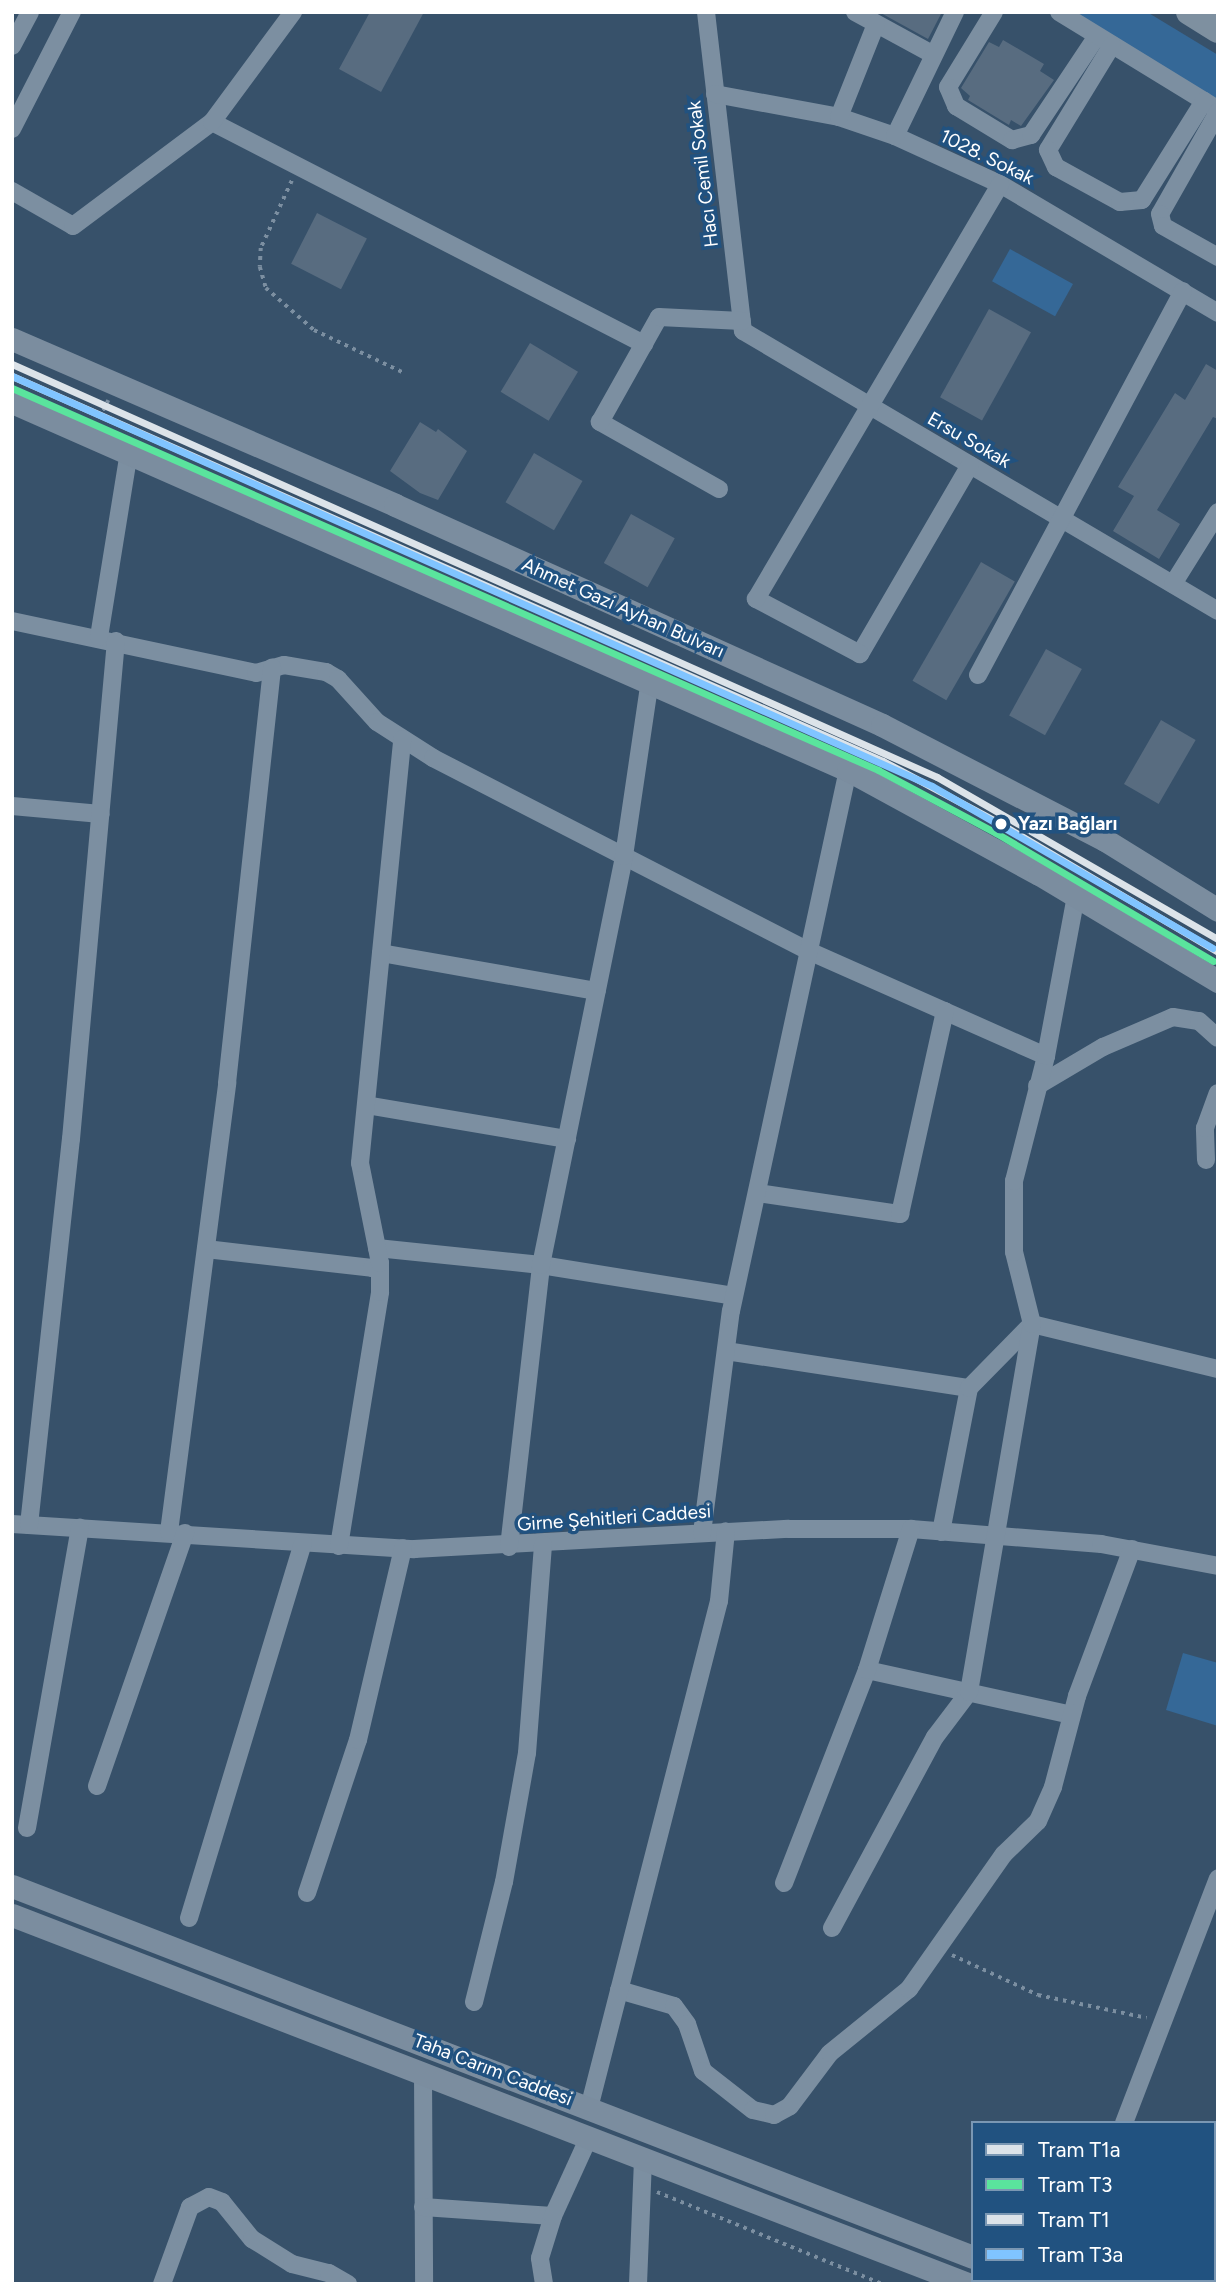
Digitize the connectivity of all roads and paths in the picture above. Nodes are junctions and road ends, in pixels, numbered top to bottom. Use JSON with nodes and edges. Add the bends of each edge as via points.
{"nodes":[{"id":1,"x":30,"y":12,"type":"edge"},
{"id":2,"x":72,"y":12,"type":"edge"},
{"id":3,"x":293,"y":12,"type":"edge"},
{"id":4,"x":706,"y":12,"type":"edge"},
{"id":5,"x":855,"y":12,"type":"edge"},
{"id":6,"x":955,"y":12,"type":"edge"},
{"id":7,"x":994,"y":12,"type":"edge"},
{"id":8,"x":1059,"y":12,"type":"edge"},
{"id":9,"x":1189,"y":12,"type":"edge"},
{"id":10,"x":876,"y":24,"type":"junction"},
{"id":11,"x":1218,"y":30,"type":"edge"},
{"id":12,"x":1104,"y":40,"type":"junction"},
{"id":13,"x":12,"y":46,"type":"edge"},
{"id":14,"x":932,"y":54,"type":"junction"},
{"id":15,"x":715,"y":94,"type":"junction"},
{"id":16,"x":1213,"y":108,"type":"edge"},
{"id":17,"x":839,"y":117,"type":"junction"},
{"id":18,"x":212,"y":122,"type":"junction"},
{"id":19,"x":12,"y":129,"type":"edge"},
{"id":20,"x":895,"y":136,"type":"junction"},
{"id":21,"x":299,"y":167,"type":"junction"},
{"id":22,"x":1000,"y":184,"type":"junction"},
{"id":23,"x":12,"y":191,"type":"edge"},
{"id":24,"x":1218,"y":257,"type":"edge"},
{"id":25,"x":1183,"y":291,"type":"junction"},
{"id":26,"x":1218,"y":313,"type":"edge"},
{"id":27,"x":743,"y":326,"type":"junction"},
{"id":28,"x":12,"y":339,"type":"edge"},
{"id":29,"x":644,"y":344,"type":"junction"},
{"id":30,"x":404,"y":373,"type":"dead end"},
{"id":31,"x":117,"y":383,"type":"junction"},
{"id":32,"x":12,"y":402,"type":"edge"},
{"id":33,"x":869,"y":406,"type":"junction"},
{"id":34,"x":90,"y":435,"type":"junction"},
{"id":35,"x":130,"y":452,"type":"junction"},
{"id":36,"x":970,"y":465,"type":"junction"},
{"id":37,"x":719,"y":489,"type":"dead end"},
{"id":38,"x":1218,"y":512,"type":"edge"},
{"id":39,"x":1062,"y":519,"type":"junction"},
{"id":40,"x":1173,"y":584,"type":"junction"},
{"id":41,"x":1218,"y":611,"type":"edge"},
{"id":42,"x":12,"y":621,"type":"edge"},
{"id":43,"x":107,"y":639,"type":"junction"},
{"id":44,"x":272,"y":667,"type":"junction"},
{"id":45,"x":978,"y":675,"type":"dead end"},
{"id":46,"x":650,"y":680,"type":"junction"},
{"id":47,"x":402,"y":739,"type":"junction"},
{"id":48,"x":848,"y":770,"type":"junction"},
{"id":49,"x":12,"y":806,"type":"edge"},
{"id":50,"x":102,"y":814,"type":"junction"},
{"id":51,"x":624,"y":856,"type":"junction"},
{"id":52,"x":1076,"y":896,"type":"junction"},
{"id":53,"x":1218,"y":910,"type":"edge"},
{"id":54,"x":811,"y":952,"type":"junction"},
{"id":55,"x":381,"y":953,"type":"junction"},
{"id":56,"x":1218,"y":981,"type":"edge"},
{"id":57,"x":597,"y":991,"type":"junction"},
{"id":58,"x":945,"y":1011,"type":"junction"},
{"id":59,"x":1218,"y":1038,"type":"edge"},
{"id":60,"x":1046,"y":1056,"type":"junction"},
{"id":61,"x":1037,"y":1086,"type":"junction"},
{"id":62,"x":1218,"y":1093,"type":"edge"},
{"id":63,"x":366,"y":1105,"type":"junction"},
{"id":64,"x":567,"y":1139,"type":"junction"},
{"id":65,"x":1206,"y":1160,"type":"dead end"},
{"id":66,"x":758,"y":1193,"type":"junction"},
{"id":67,"x":206,"y":1249,"type":"junction"},
{"id":68,"x":379,"y":1255,"type":"junction"},
{"id":69,"x":541,"y":1265,"type":"junction"},
{"id":70,"x":734,"y":1296,"type":"junction"},
{"id":71,"x":1032,"y":1324,"type":"junction"},
{"id":72,"x":726,"y":1351,"type":"junction"},
{"id":73,"x":1218,"y":1369,"type":"edge"},
{"id":74,"x":969,"y":1388,"type":"junction"},
{"id":75,"x":21,"y":1525,"type":"edge"},
{"id":76,"x":80,"y":1528,"type":"junction"},
{"id":77,"x":911,"y":1529,"type":"junction"},
{"id":78,"x":726,"y":1531,"type":"junction"},
{"id":79,"x":942,"y":1532,"type":"junction"},
{"id":80,"x":177,"y":1533,"type":"junction"},
{"id":81,"x":702,"y":1533,"type":"junction"},
{"id":82,"x":996,"y":1536,"type":"junction"},
{"id":83,"x":303,"y":1543,"type":"junction"},
{"id":84,"x":543,"y":1545,"type":"junction"},
{"id":85,"x":339,"y":1546,"type":"junction"},
{"id":86,"x":509,"y":1547,"type":"junction"},
{"id":87,"x":403,"y":1548,"type":"junction"},
{"id":88,"x":1132,"y":1549,"type":"junction"},
{"id":89,"x":1218,"y":1566,"type":"edge"},
{"id":90,"x":867,"y":1670,"type":"junction"},
{"id":91,"x":969,"y":1692,"type":"junction"},
{"id":92,"x":1071,"y":1715,"type":"junction"},
{"id":93,"x":97,"y":1786,"type":"dead end"},
{"id":94,"x":27,"y":1828,"type":"dead end"},
{"id":95,"x":1218,"y":1878,"type":"edge"},
{"id":96,"x":784,"y":1883,"type":"dead end"},
{"id":97,"x":12,"y":1886,"type":"edge"},
{"id":98,"x":307,"y":1893,"type":"dead end"},
{"id":99,"x":12,"y":1915,"type":"edge"},
{"id":100,"x":189,"y":1918,"type":"dead end"},
{"id":101,"x":832,"y":1928,"type":"dead end"},
{"id":102,"x":939,"y":1946,"type":"junction"},
{"id":103,"x":619,"y":1990,"type":"junction"},
{"id":104,"x":474,"y":2002,"type":"dead end"},
{"id":105,"x":1163,"y":2022,"type":"junction"},
{"id":106,"x":423,"y":2073,"type":"junction"},
{"id":107,"x":589,"y":2108,"type":"junction"},
{"id":108,"x":1125,"y":2121,"type":"edge"},
{"id":109,"x":589,"y":2137,"type":"junction"},
{"id":110,"x":643,"y":2159,"type":"junction"},
{"id":111,"x":642,"y":2186,"type":"junction"},
{"id":112,"x":423,"y":2207,"type":"junction"},
{"id":113,"x":553,"y":2216,"type":"junction"},
{"id":114,"x":971,"y":2256,"type":"edge"},
{"id":115,"x":162,"y":2284,"type":"edge"},
{"id":116,"x":348,"y":2284,"type":"edge"},
{"id":117,"x":424,"y":2284,"type":"edge"},
{"id":118,"x":544,"y":2284,"type":"edge"},
{"id":119,"x":638,"y":2284,"type":"edge"},
{"id":120,"x":882,"y":2284,"type":"edge"},
{"id":121,"x":968,"y":2284,"type":"edge"}],
"edges":[{"from":1,"to":13,"type":"street"},
{"from":2,"to":19,"type":"street"},
{"from":3,"to":18,"type":"street"},
{"from":4,"to":15,"type":"street","name":"Hacı Cemil Sokak"},
{"from":5,"to":10,"type":"street"},
{"from":6,"to":14,"type":"street"},
{"from":7,"to":12,"type":"street","via":[[948,88],[956,106],[1012,140],[1031,135]]},
{"from":8,"to":12,"type":"street"},
{"from":9,"to":11,"type":"highway"},
{"from":10,"to":14,"type":"street"},
{"from":10,"to":17,"type":"street"},
{"from":12,"to":16,"type":"street"},
{"from":12,"to":16,"type":"street","via":[[1048,150],[1055,167],[1120,202],[1142,200]]},
{"from":14,"to":20,"type":"street"},
{"from":15,"to":17,"type":"street","name":"1028. Sokak"},
{"from":15,"to":27,"type":"street","name":"Hacı Cemil Sokak"},
{"from":16,"to":24,"type":"street","via":[[1160,218],[1163,226]]},
{"from":17,"to":20,"type":"street","name":"1028. Sokak"},
{"from":18,"to":21,"type":"street"},
{"from":18,"to":23,"type":"street","via":[[73,226]]},
{"from":20,"to":22,"type":"street","name":"1028. Sokak"},
{"from":21,"to":29,"type":"street"},
{"from":21,"to":30,"type":"path","via":[[261,248],[266,288],[314,330]]},
{"from":22,"to":25,"type":"street","name":"1028. Sokak"},
{"from":22,"to":33,"type":"street"},
{"from":25,"to":26,"type":"street","name":"1028. Sokak"},
{"from":25,"to":39,"type":"street"},
{"from":27,"to":29,"type":"street","via":[[659,317]]},
{"from":27,"to":33,"type":"street","name":"Ersu Sokak"},
{"from":28,"to":31,"type":"main road","name":"Ahmet Gazi Ayhan Bulvarı"},
{"from":29,"to":37,"type":"street","via":[[600,422]]},
{"from":31,"to":34,"type":"path"},
{"from":31,"to":53,"type":"main road","name":"Ahmet Gazi Ayhan Bulvarı","via":[[882,725],[1105,840]]},
{"from":32,"to":34,"type":"main road"},
{"from":33,"to":36,"type":"street","name":"Ersu Sokak"},
{"from":33,"to":36,"type":"street","via":[[756,599],[860,654]]},
{"from":34,"to":35,"type":"main road"},
{"from":35,"to":43,"type":"street"},
{"from":35,"to":46,"type":"main road"},
{"from":36,"to":39,"type":"street","name":"Ersu Sokak"},
{"from":38,"to":40,"type":"street"},
{"from":39,"to":40,"type":"street","name":"Ersu Sokak"},
{"from":39,"to":45,"type":"street"},
{"from":40,"to":41,"type":"street","name":"Ersu Sokak"},
{"from":42,"to":43,"type":"street"},
{"from":43,"to":44,"type":"street","via":[[256,673]]},
{"from":43,"to":50,"type":"street"},
{"from":44,"to":47,"type":"street","via":[[299,665],[338,679],[377,722]]},
{"from":44,"to":67,"type":"street"},
{"from":46,"to":48,"type":"main road"},
{"from":46,"to":51,"type":"street"},
{"from":47,"to":51,"type":"street"},
{"from":47,"to":55,"type":"street"},
{"from":48,"to":52,"type":"main road"},
{"from":48,"to":54,"type":"street"},
{"from":49,"to":50,"type":"street"},
{"from":50,"to":75,"type":"street"},
{"from":51,"to":54,"type":"street"},
{"from":51,"to":57,"type":"street"},
{"from":52,"to":56,"type":"main road"},
{"from":52,"to":60,"type":"street"},
{"from":54,"to":58,"type":"street"},
{"from":54,"to":66,"type":"street"},
{"from":55,"to":57,"type":"street"},
{"from":55,"to":63,"type":"street"},
{"from":57,"to":64,"type":"street"},
{"from":58,"to":60,"type":"street"},
{"from":58,"to":66,"type":"street","via":[[900,1214]]},
{"from":59,"to":61,"type":"street","via":[[1199,1021],[1173,1017],[1103,1047]]},
{"from":60,"to":61,"type":"street"},
{"from":61,"to":71,"type":"street","via":[[1017,1158],[1012,1205],[1018,1275]]},
{"from":62,"to":65,"type":"street","via":[[1205,1128]]},
{"from":63,"to":64,"type":"street"},
{"from":63,"to":68,"type":"street","via":[[360,1163]]},
{"from":64,"to":69,"type":"street"},
{"from":66,"to":70,"type":"street"},
{"from":67,"to":68,"type":"street","via":[[372,1268]]},
{"from":67,"to":80,"type":"street"},
{"from":68,"to":69,"type":"street"},
{"from":68,"to":85,"type":"street","via":[[380,1292]]},
{"from":69,"to":70,"type":"street"},
{"from":69,"to":86,"type":"street"},
{"from":70,"to":72,"type":"street"},
{"from":71,"to":73,"type":"street"},
{"from":71,"to":74,"type":"street"},
{"from":71,"to":82,"type":"street"},
{"from":72,"to":74,"type":"street"},
{"from":72,"to":81,"type":"street"},
{"from":74,"to":79,"type":"street"},
{"from":75,"to":76,"type":"street","name":"Girne Şehitleri Caddesi"},
{"from":76,"to":80,"type":"street","name":"Girne Şehitleri Caddesi"},
{"from":76,"to":94,"type":"street"},
{"from":77,"to":78,"type":"street","name":"Girne Şehitleri Caddesi"},
{"from":77,"to":79,"type":"street","name":"Girne Şehitleri Caddesi"},
{"from":77,"to":90,"type":"street"},
{"from":78,"to":81,"type":"street","name":"Girne Şehitleri Caddesi"},
{"from":78,"to":103,"type":"street","via":[[719,1601]]},
{"from":79,"to":82,"type":"street","name":"Girne Şehitleri Caddesi"},
{"from":80,"to":83,"type":"street","name":"Girne Şehitleri Caddesi"},
{"from":80,"to":93,"type":"street"},
{"from":81,"to":84,"type":"street","name":"Girne Şehitleri Caddesi"},
{"from":82,"to":88,"type":"street","name":"Girne Şehitleri Caddesi"},
{"from":82,"to":91,"type":"street","via":[[995,1566]]},
{"from":83,"to":85,"type":"street","name":"Girne Şehitleri Caddesi"},
{"from":83,"to":100,"type":"street"},
{"from":84,"to":86,"type":"street","name":"Girne Şehitleri Caddesi"},
{"from":84,"to":104,"type":"street","via":[[527,1753],[504,1882]]},
{"from":85,"to":87,"type":"street","name":"Girne Şehitleri Caddesi"},
{"from":86,"to":87,"type":"street","name":"Girne Şehitleri Caddesi"},
{"from":87,"to":98,"type":"street","via":[[359,1740]]},
{"from":88,"to":89,"type":"street","name":"Girne Şehitleri Caddesi"},
{"from":88,"to":92,"type":"street"},
{"from":90,"to":91,"type":"street"},
{"from":90,"to":96,"type":"street"},
{"from":91,"to":92,"type":"street"},
{"from":91,"to":101,"type":"street","via":[[934,1737]]},
{"from":92,"to":102,"type":"street","via":[[1053,1787],[1038,1821],[1004,1854]]},
{"from":95,"to":105,"type":"street"},
{"from":97,"to":107,"type":"main road","name":"Taha Carım Caddesi"},
{"from":99,"to":106,"type":"main road","name":"Taha Carım Caddesi"},
{"from":102,"to":103,"type":"street","via":[[909,1989],[830,2053],[802,2094],[774,2115],[753,2110],[708,2078],[687,2024],[674,2006]]},
{"from":102,"to":105,"type":"path","via":[[1028,1991]]},
{"from":103,"to":107,"type":"street"},
{"from":105,"to":108,"type":"street"},
{"from":106,"to":109,"type":"main road","name":"Taha Carım Caddesi"},
{"from":106,"to":112,"type":"street"},
{"from":107,"to":114,"type":"main road","name":"Taha Carım Caddesi"},
{"from":109,"to":110,"type":"main road","name":"Taha Carım Caddesi"},
{"from":109,"to":113,"type":"street"},
{"from":110,"to":111,"type":"street"},
{"from":110,"to":121,"type":"main road","name":"Taha Carım Caddesi"},
{"from":111,"to":119,"type":"street"},
{"from":111,"to":120,"type":"path"},
{"from":112,"to":113,"type":"street"},
{"from":112,"to":117,"type":"street"},
{"from":113,"to":118,"type":"street","via":[[540,2258]]},
{"from":115,"to":116,"type":"street","via":[[190,2207],[209,2197],[222,2202],[252,2239],[292,2264],[329,2273]]}]}
